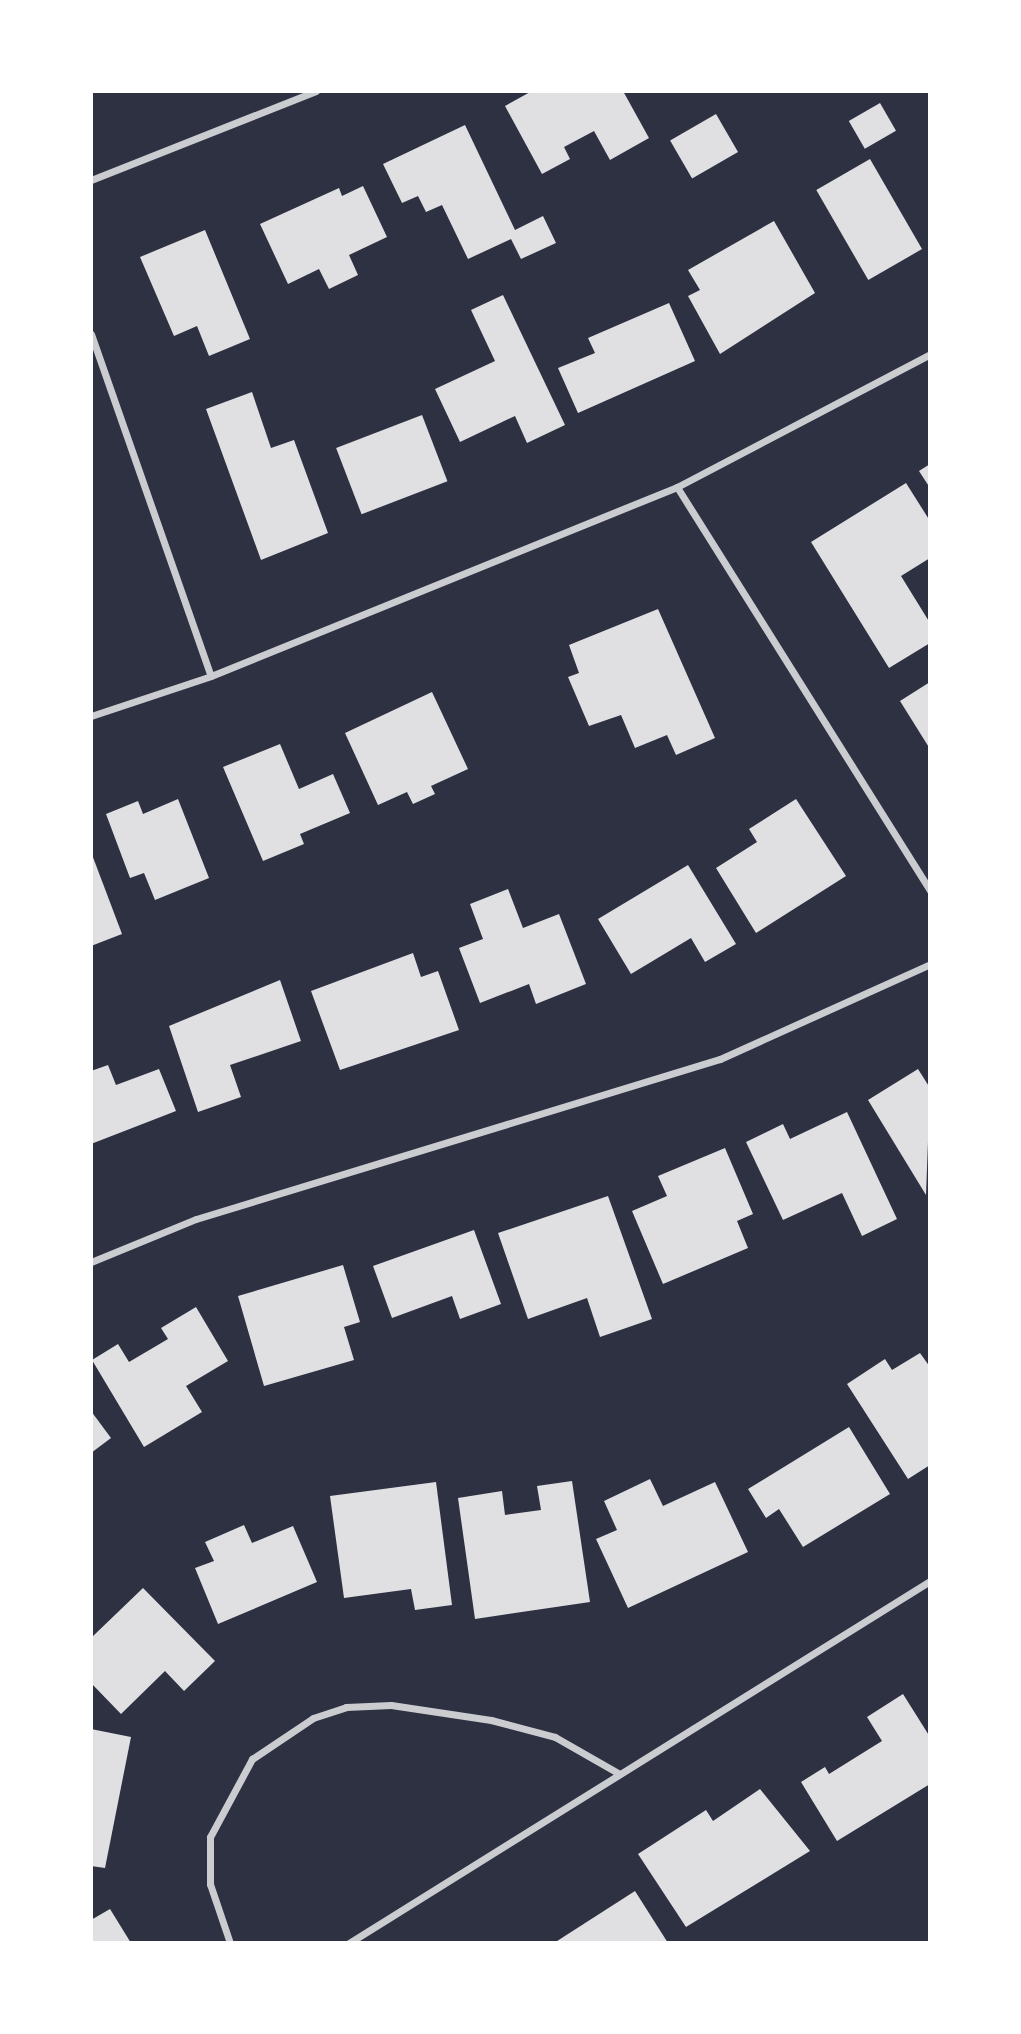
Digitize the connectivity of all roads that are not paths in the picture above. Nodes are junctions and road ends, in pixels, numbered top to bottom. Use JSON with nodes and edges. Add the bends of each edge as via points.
{"nodes":[{"id":1,"x":316,"y":91,"type":"edge"},
{"id":2,"x":91,"y":180,"type":"edge"},
{"id":3,"x":91,"y":334,"type":"edge"},
{"id":4,"x":930,"y":354,"type":"edge"},
{"id":5,"x":677,"y":487,"type":"junction"},
{"id":6,"x":211,"y":676,"type":"junction"},
{"id":7,"x":91,"y":716,"type":"edge"},
{"id":8,"x":930,"y":891,"type":"edge"},
{"id":9,"x":930,"y":964,"type":"edge"},
{"id":10,"x":91,"y":1262,"type":"edge"},
{"id":11,"x":930,"y":1581,"type":"edge"},
{"id":12,"x":618,"y":1773,"type":"junction"},
{"id":13,"x":230,"y":1943,"type":"edge"},
{"id":14,"x":349,"y":1943,"type":"edge"}],
"edges":[{"from":1,"to":2,"type":"street"},
{"from":3,"to":6,"type":"street"},
{"from":4,"to":5,"type":"street"},
{"from":5,"to":6,"type":"street"},
{"from":5,"to":8,"type":"street"},
{"from":6,"to":7,"type":"street"},
{"from":9,"to":10,"type":"street","via":[[720,1059],[196,1219]]},
{"from":11,"to":12,"type":"street"},
{"from":12,"to":13,"type":"street","via":[[555,1738],[491,1720],[391,1705],[346,1707],[313,1718],[252,1759],[210,1837],[210,1884]]},
{"from":12,"to":14,"type":"street"}]}
